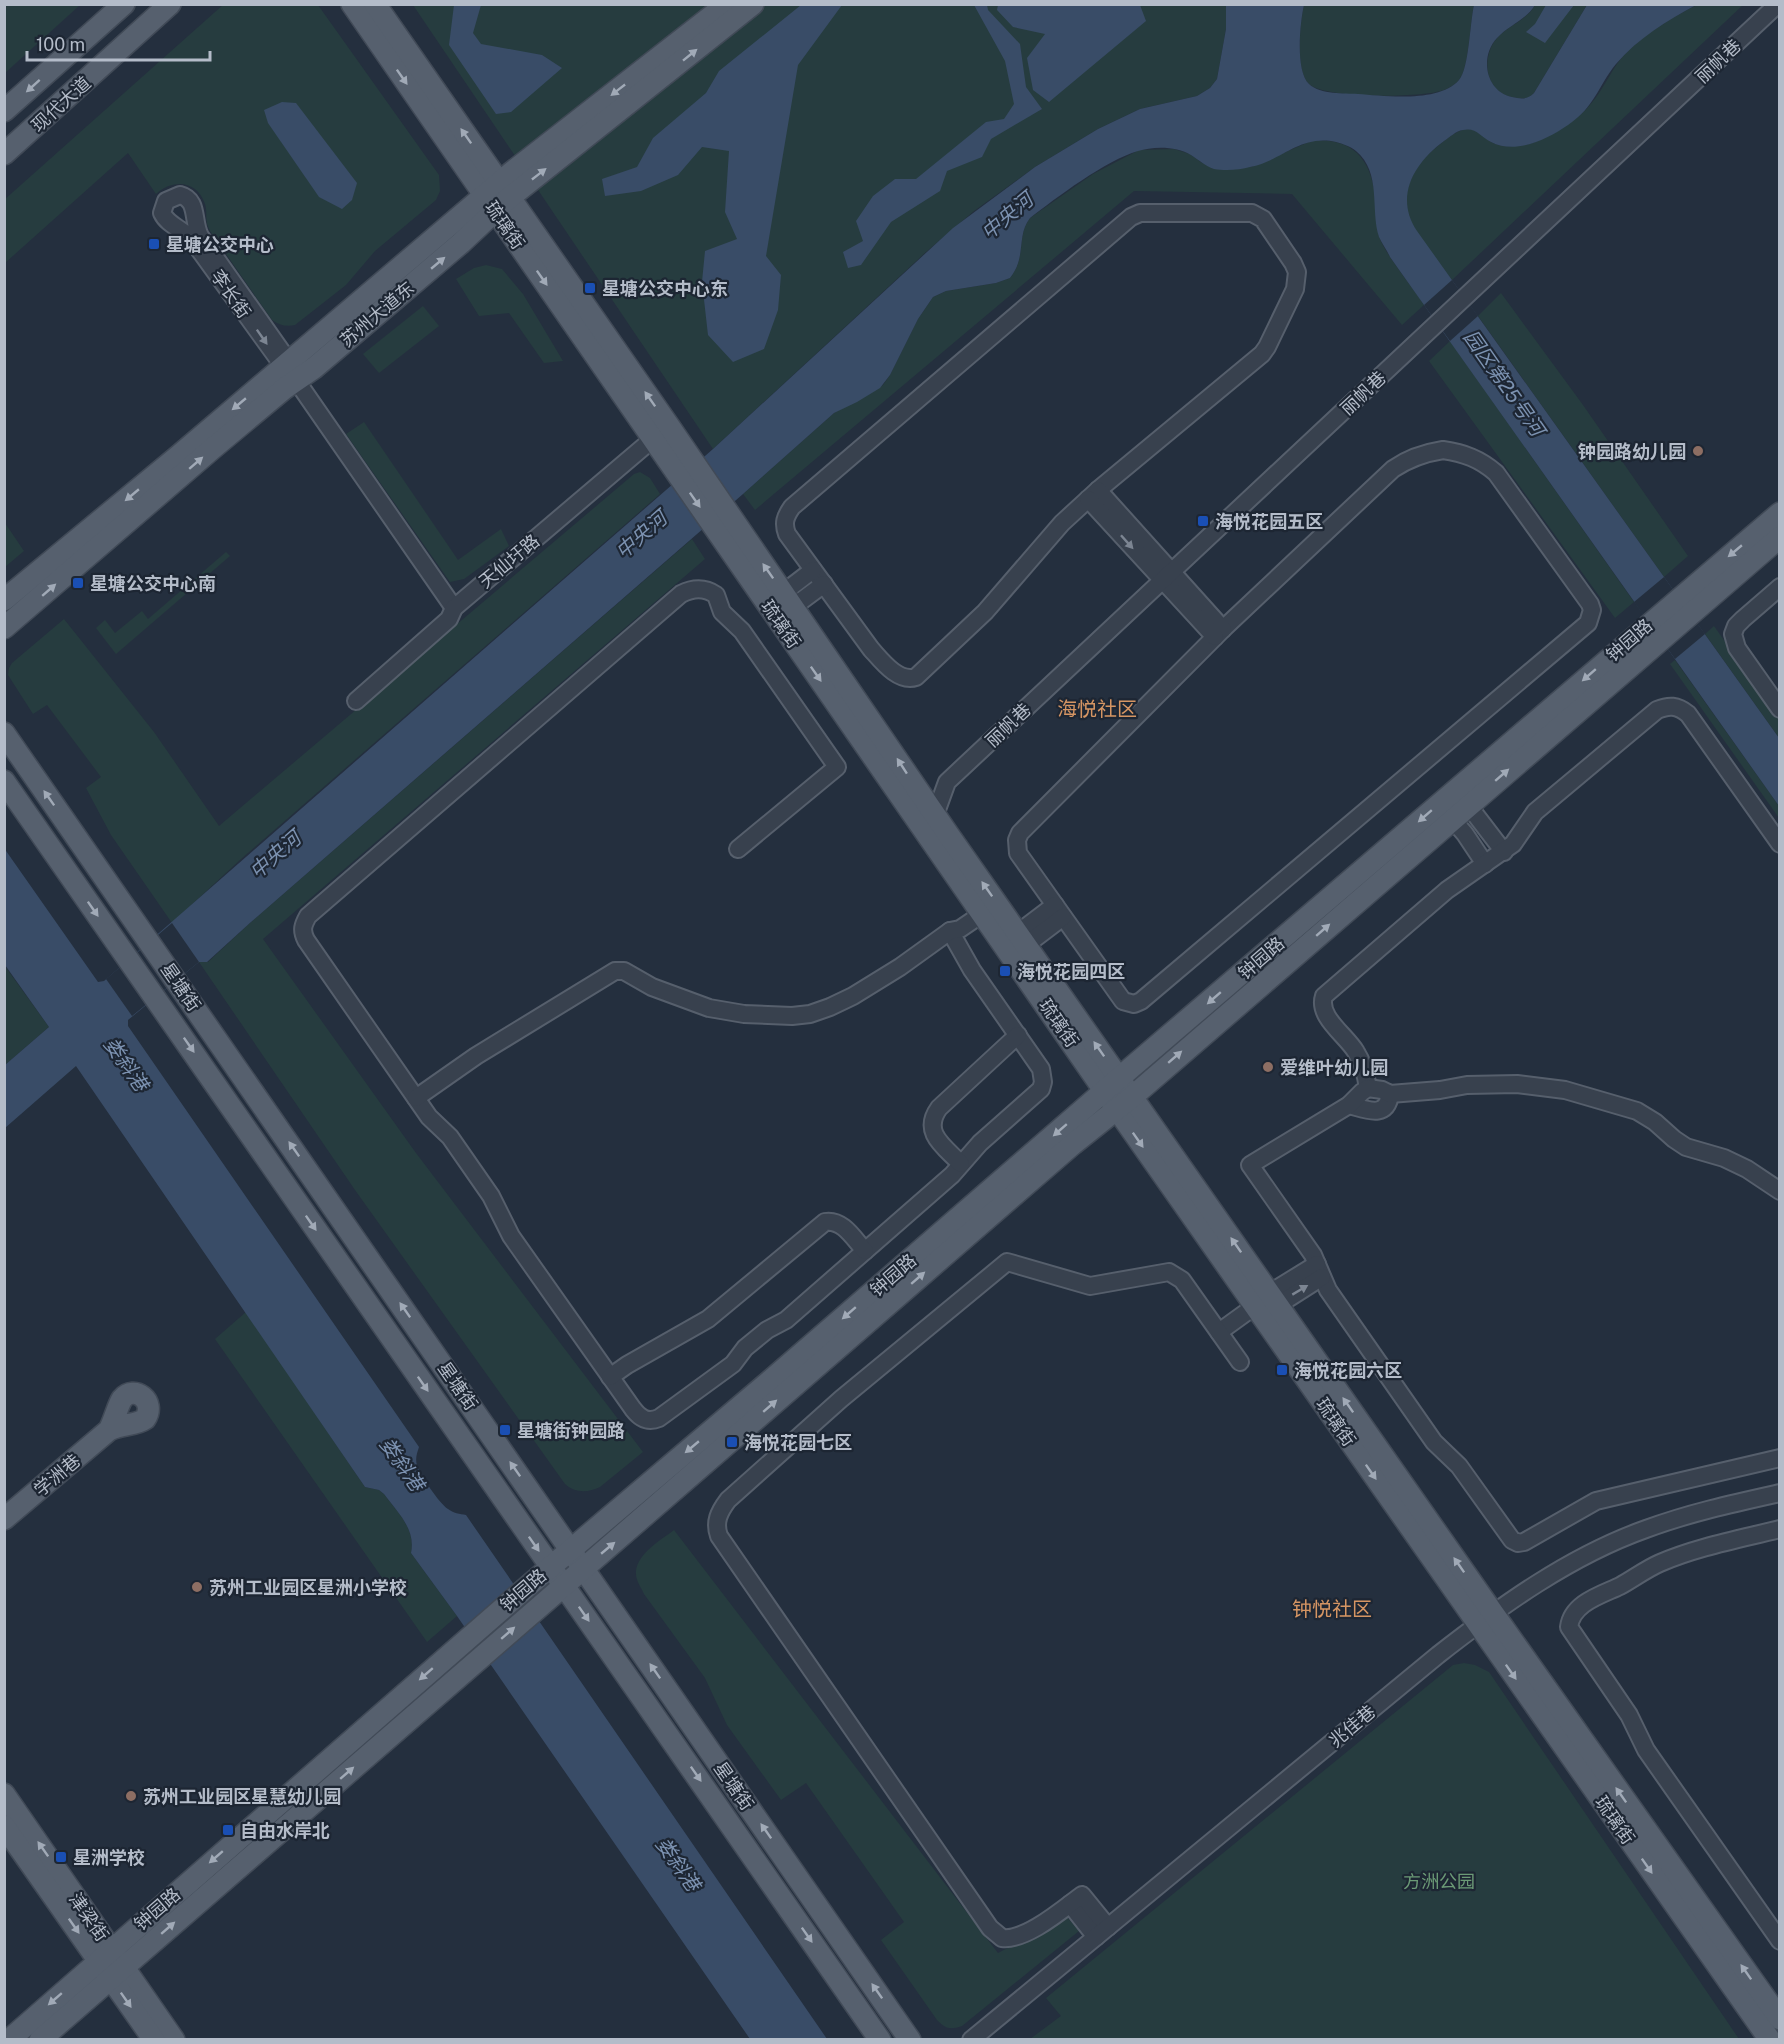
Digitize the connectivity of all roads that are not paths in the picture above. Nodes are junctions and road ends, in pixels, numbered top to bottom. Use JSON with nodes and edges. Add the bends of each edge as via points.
{"nodes":[{"id":1,"x":124,"y":4,"type":"edge"},
{"id":2,"x":170,"y":4,"type":"edge"},
{"id":3,"x":352,"y":4,"type":"edge"},
{"id":4,"x":375,"y":4,"type":"edge"},
{"id":5,"x":727,"y":4,"type":"edge"},
{"id":6,"x":753,"y":4,"type":"edge"},
{"id":7,"x":1778,"y":4,"type":"edge"},
{"id":8,"x":4,"y":111,"type":"edge"},
{"id":9,"x":4,"y":154,"type":"edge"},
{"id":10,"x":496,"y":197,"type":"junction"},
{"id":11,"x":290,"y":370,"type":"junction"},
{"id":12,"x":661,"y":432,"type":"junction"},
{"id":13,"x":1093,"y":494,"type":"junction"},
{"id":14,"x":1779,"y":513,"type":"edge"},
{"id":15,"x":718,"y":516,"type":"junction"},
{"id":16,"x":1779,"y":537,"type":"edge"},
{"id":17,"x":813,"y":570,"type":"junction"},
{"id":18,"x":1166,"y":576,"type":"junction"},
{"id":19,"x":824,"y":584,"type":"junction"},
{"id":20,"x":1779,"y":587,"type":"edge"},
{"id":21,"x":4,"y":600,"type":"edge"},
{"id":22,"x":788,"y":600,"type":"junction"},
{"id":23,"x":1684,"y":605,"type":"junction"},
{"id":24,"x":454,"y":608,"type":"junction"},
{"id":25,"x":4,"y":628,"type":"edge"},
{"id":26,"x":1654,"y":631,"type":"junction"},
{"id":27,"x":1219,"y":633,"type":"junction"},
{"id":28,"x":356,"y":701,"type":"dead end"},
{"id":29,"x":1779,"y":709,"type":"edge"},
{"id":30,"x":4,"y":733,"type":"edge"},
{"id":31,"x":4,"y":781,"type":"edge"},
{"id":32,"x":947,"y":782,"type":"junction"},
{"id":33,"x":910,"y":794,"type":"junction"},
{"id":34,"x":1468,"y":805,"type":"junction"},
{"id":35,"x":1452,"y":819,"type":"junction"},
{"id":36,"x":928,"y":821,"type":"junction"},
{"id":37,"x":1779,"y":844,"type":"edge"},
{"id":38,"x":738,"y":849,"type":"dead end"},
{"id":39,"x":1504,"y":852,"type":"junction"},
{"id":40,"x":1485,"y":864,"type":"junction"},
{"id":41,"x":978,"y":910,"type":"junction"},
{"id":42,"x":1059,"y":911,"type":"junction"},
{"id":43,"x":950,"y":930,"type":"junction"},
{"id":44,"x":1022,"y":939,"type":"junction"},
{"id":45,"x":1018,"y":1035,"type":"junction"},
{"id":46,"x":1368,"y":1088,"type":"junction"},
{"id":47,"x":1118,"y":1094,"type":"junction"},
{"id":48,"x":1390,"y":1094,"type":"junction"},
{"id":49,"x":416,"y":1098,"type":"junction"},
{"id":50,"x":1349,"y":1105,"type":"junction"},
{"id":51,"x":961,"y":1164,"type":"junction"},
{"id":52,"x":1779,"y":1191,"type":"edge"},
{"id":53,"x":866,"y":1251,"type":"junction"},
{"id":54,"x":1320,"y":1271,"type":"junction"},
{"id":55,"x":1266,"y":1304,"type":"junction"},
{"id":56,"x":1222,"y":1335,"type":"junction"},
{"id":57,"x":1240,"y":1362,"type":"dead end"},
{"id":58,"x":610,"y":1377,"type":"junction"},
{"id":59,"x":109,"y":1430,"type":"dead end"},
{"id":60,"x":1779,"y":1458,"type":"edge"},
{"id":61,"x":1779,"y":1493,"type":"edge"},
{"id":62,"x":4,"y":1519,"type":"edge"},
{"id":63,"x":1779,"y":1529,"type":"edge"},
{"id":64,"x":571,"y":1549,"type":"junction"},
{"id":65,"x":550,"y":1567,"type":"junction"},
{"id":66,"x":584,"y":1569,"type":"junction"},
{"id":67,"x":564,"y":1586,"type":"junction"},
{"id":68,"x":1485,"y":1619,"type":"junction"},
{"id":69,"x":4,"y":1794,"type":"edge"},
{"id":70,"x":4,"y":1826,"type":"edge"},
{"id":71,"x":1102,"y":1932,"type":"junction"},
{"id":72,"x":1779,"y":1941,"type":"edge"},
{"id":73,"x":111,"y":1963,"type":"junction"},
{"id":74,"x":1779,"y":2019,"type":"edge"},
{"id":75,"x":9,"y":2040,"type":"edge"},
{"id":76,"x":40,"y":2040,"type":"edge"},
{"id":77,"x":154,"y":2040,"type":"edge"},
{"id":78,"x":174,"y":2040,"type":"edge"},
{"id":79,"x":880,"y":2040,"type":"edge"},
{"id":80,"x":910,"y":2040,"type":"edge"},
{"id":81,"x":971,"y":2040,"type":"edge"},
{"id":82,"x":1770,"y":2040,"type":"edge"}],
"edges":[{"from":1,"to":8,"type":"main road","name":"现代大道","one_way":true},
{"from":2,"to":9,"type":"main road","name":"现代大道"},
{"from":3,"to":10,"type":"main road","name":"琉璃街","one_way":true},
{"from":10,"to":4,"type":"main road","name":"琉璃街","one_way":true},
{"from":5,"to":10,"type":"main road","name":"苏州大道东","one_way":true},
{"from":10,"to":6,"type":"main road","name":"苏州大道东","one_way":true},
{"from":7,"to":18,"type":"street","name":"丽帆巷"},
{"from":10,"to":11,"type":"main road","name":"苏州大道东","via":[[461,243],[314,368]]},
{"from":10,"to":12,"type":"main road","name":"琉璃街"},
{"from":11,"to":11,"type":"street","name":"李长街","one_way":true,"via":[[200,236],[191,201],[180,195],[166,201],[164,218],[193,241]]},
{"from":11,"to":21,"type":"main road","name":"苏州大道东","one_way":true},
{"from":11,"to":24,"type":"street","name":"李长街"},
{"from":25,"to":11,"type":"main road","name":"苏州大道东","one_way":true,"via":[[212,449]]},
{"from":12,"to":15,"type":"main road","name":"琉璃街"},
{"from":12,"to":24,"type":"street","name":"天仙圩路"},
{"from":13,"to":17,"type":"street","via":[[1267,347],[1295,290],[1297,272],[1259,215],[1131,216],[792,507],[784,524],[787,534]]},
{"from":13,"to":18,"type":"street"},
{"from":13,"to":19,"type":"street","via":[[1062,522],[985,612],[911,678],[898,675],[871,649]]},
{"from":14,"to":23,"type":"main road","name":"钟园路","one_way":true},
{"from":22,"to":15,"type":"main road","name":"琉璃街","one_way":true},
{"from":15,"to":33,"type":"main road","name":"琉璃街","one_way":true},
{"from":16,"to":23,"type":"main road","name":"钟园路"},
{"from":17,"to":19,"type":"street"},
{"from":17,"to":22,"type":"street"},
{"from":18,"to":27,"type":"street"},
{"from":18,"to":32,"type":"street","name":"丽帆巷"},
{"from":19,"to":22,"type":"street"},
{"from":20,"to":29,"type":"street","via":[[1736,626],[1733,634],[1737,648]]},
{"from":33,"to":22,"type":"main road","name":"琉璃街","one_way":true},
{"from":23,"to":26,"type":"main road","name":"钟园路"},
{"from":24,"to":28,"type":"street","name":"天仙圩路","via":[[449,618]]},
{"from":34,"to":26,"type":"main road","name":"钟园路","one_way":true},
{"from":26,"to":47,"type":"main road","name":"钟园路","one_way":true},
{"from":27,"to":42,"type":"street","via":[[1020,833],[1018,854]]},
{"from":27,"to":42,"type":"street","via":[[1393,468],[1424,453],[1443,450],[1484,462],[1496,473],[1592,610],[1588,623],[1141,1001],[1128,1003],[1119,996]]},
{"from":64,"to":30,"type":"main road","name":"星塘街","one_way":true},
{"from":31,"to":65,"type":"main road","name":"星塘街","one_way":true},
{"from":32,"to":33,"type":"street","name":"丽帆巷"},
{"from":32,"to":36,"type":"street","name":"丽帆巷"},
{"from":33,"to":36,"type":"main road","name":"琉璃街"},
{"from":34,"to":35,"type":"main road","name":"钟园路"},
{"from":34,"to":39,"type":"street"},
{"from":35,"to":40,"type":"street"},
{"from":47,"to":35,"type":"main road","name":"钟园路","one_way":true},
{"from":36,"to":41,"type":"main road","name":"琉璃街"},
{"from":44,"to":36,"type":"main road","name":"琉璃街","one_way":true},
{"from":37,"to":39,"type":"street","via":[[1688,714],[1671,706],[1657,710],[1535,812]]},
{"from":38,"to":49,"type":"street","via":[[837,767],[742,631],[722,612],[716,595],[691,589],[303,924],[306,940]]},
{"from":39,"to":40,"type":"street"},
{"from":40,"to":46,"type":"street","via":[[1447,890],[1324,996],[1323,1008],[1358,1054]]},
{"from":41,"to":43,"type":"street","via":[[954,920]]},
{"from":41,"to":47,"type":"main road","name":"琉璃街","via":[[1077,1050]]},
{"from":42,"to":44,"type":"street"},
{"from":43,"to":45,"type":"street"},
{"from":43,"to":49,"type":"street","via":[[869,987],[831,1008],[810,1014],[744,1014],[709,1008],[660,991],[624,970],[615,971],[476,1056]]},
{"from":47,"to":44,"type":"main road","name":"琉璃街","one_way":true},
{"from":45,"to":51,"type":"street","via":[[1041,1069],[1041,1089]]},
{"from":45,"to":51,"type":"street","via":[[934,1115],[934,1135]]},
{"from":46,"to":48,"type":"street"},
{"from":46,"to":50,"type":"street"},
{"from":47,"to":55,"type":"main road","name":"琉璃街"},
{"from":47,"to":64,"type":"main road","name":"钟园路","one_way":true},
{"from":66,"to":47,"type":"main road","name":"钟园路","one_way":true,"via":[[1064,1152]]},
{"from":48,"to":50,"type":"street","via":[[1378,1111]]},
{"from":48,"to":52,"type":"street","via":[[1467,1085],[1517,1084],[1565,1090],[1637,1111],[1686,1146],[1748,1169]]},
{"from":49,"to":58,"type":"street","via":[[450,1137],[491,1196],[511,1236]]},
{"from":50,"to":54,"type":"street","via":[[1250,1165]]},
{"from":51,"to":53,"type":"street"},
{"from":53,"to":58,"type":"street","via":[[837,1221],[825,1222],[708,1319]]},
{"from":53,"to":58,"type":"street","via":[[786,1320],[745,1348],[733,1364],[659,1418],[648,1420],[637,1414]]},
{"from":54,"to":55,"type":"street"},
{"from":54,"to":60,"type":"street","via":[[1328,1290],[1434,1442],[1459,1466],[1518,1543],[1596,1501]]},
{"from":55,"to":56,"type":"street"},
{"from":55,"to":68,"type":"main road","name":"琉璃街"},
{"from":56,"to":57,"type":"street"},
{"from":56,"to":71,"type":"street","via":[[1176,1274],[1168,1272],[1090,1286],[1007,1262],[841,1399],[729,1500],[717,1519],[719,1536],[990,1928],[1002,1938],[1016,1937],[1076,1899]]},
{"from":59,"to":62,"type":"main road","name":"学洲巷"},
{"from":61,"to":68,"type":"street","name":"兆佳巷","via":[[1635,1533],[1546,1577]]},
{"from":63,"to":72,"type":"street","via":[[1658,1563],[1582,1605],[1572,1614],[1569,1627],[1629,1715],[1646,1750]]},
{"from":64,"to":65,"type":"main road","name":"钟园路"},
{"from":64,"to":66,"type":"main road","name":"星塘街"},
{"from":65,"to":67,"type":"main road","name":"星塘街"},
{"from":65,"to":73,"type":"main road","name":"钟园路","one_way":true},
{"from":66,"to":67,"type":"main road","name":"钟园路"},
{"from":80,"to":66,"type":"main road","name":"星塘街","one_way":true},
{"from":73,"to":67,"type":"main road","name":"钟园路","one_way":true},
{"from":67,"to":79,"type":"main road","name":"星塘街","one_way":true},
{"from":68,"to":71,"type":"street","name":"兆佳巷"},
{"from":74,"to":68,"type":"main road","name":"琉璃街","one_way":true},
{"from":68,"to":82,"type":"main road","name":"琉璃街","one_way":true},
{"from":73,"to":69,"type":"main road","name":"津梁街","one_way":true},
{"from":70,"to":73,"type":"main road","name":"津梁街","one_way":true},
{"from":71,"to":81,"type":"street","name":"兆佳巷"},
{"from":73,"to":75,"type":"main road","name":"钟园路","one_way":true},
{"from":73,"to":76,"type":"main road","name":"钟园路"},
{"from":73,"to":77,"type":"main road","name":"津梁街","one_way":true},
{"from":73,"to":78,"type":"main road","name":"津梁街"}]}
